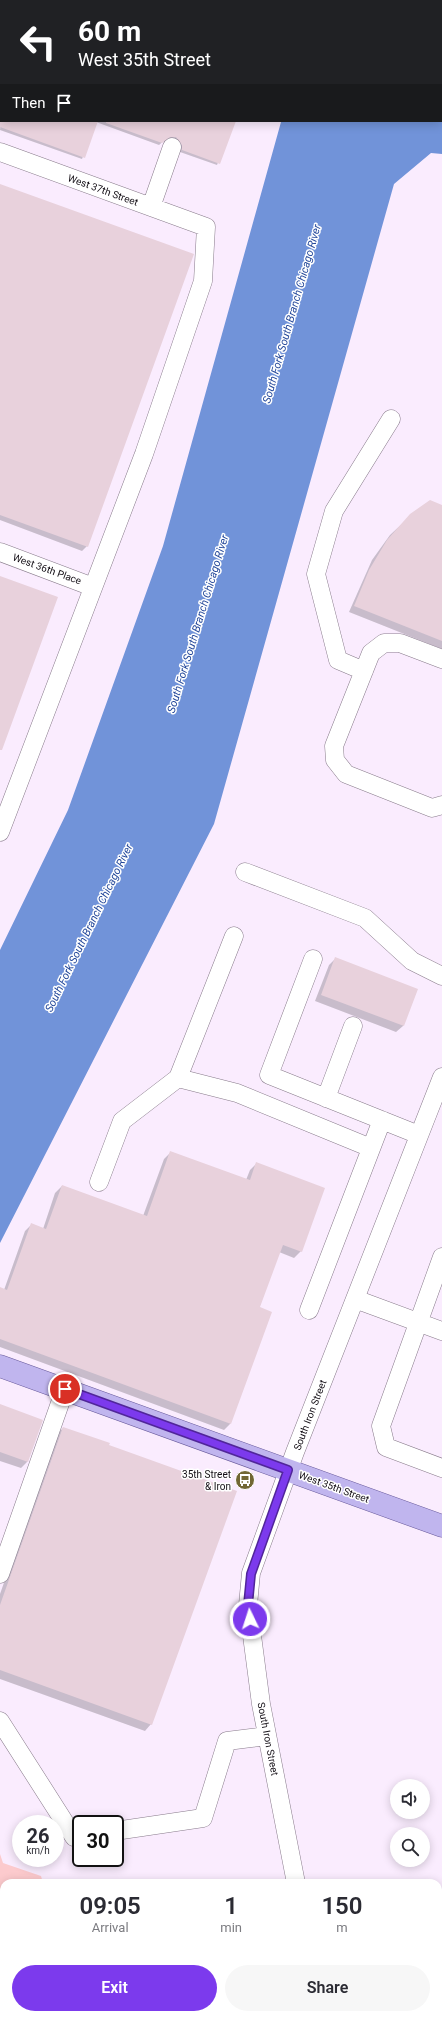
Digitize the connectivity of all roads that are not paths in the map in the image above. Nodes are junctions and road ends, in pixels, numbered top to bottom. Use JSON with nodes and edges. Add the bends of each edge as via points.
{"nodes":[{"id":1,"x":172,"y":147,"type":"dead end"},
{"id":2,"x":0,"y":152,"type":"edge"},
{"id":3,"x":151,"y":207,"type":"junction"},
{"id":4,"x":392,"y":419,"type":"dead end"},
{"id":5,"x":0,"y":552,"type":"edge"},
{"id":6,"x":93,"y":586,"type":"junction"},
{"id":7,"x":442,"y":659,"type":"edge"},
{"id":8,"x":364,"y":671,"type":"junction"},
{"id":9,"x":442,"y":805,"type":"edge"},
{"id":10,"x":0,"y":832,"type":"edge"},
{"id":11,"x":245,"y":872,"type":"dead end"},
{"id":12,"x":234,"y":936,"type":"dead end"},
{"id":13,"x":313,"y":959,"type":"dead end"},
{"id":14,"x":442,"y":976,"type":"edge"},
{"id":15,"x":353,"y":1026,"type":"dead end"},
{"id":16,"x":442,"y":1077,"type":"edge"},
{"id":17,"x":178,"y":1078,"type":"junction"},
{"id":18,"x":326,"y":1098,"type":"junction"},
{"id":19,"x":382,"y":1120,"type":"junction"},
{"id":20,"x":419,"y":1135,"type":"junction"},
{"id":21,"x":371,"y":1148,"type":"junction"},
{"id":22,"x":100,"y":1182,"type":"dead end"},
{"id":23,"x":442,"y":1257,"type":"edge"},
{"id":24,"x":355,"y":1299,"type":"junction"},
{"id":25,"x":309,"y":1310,"type":"dead end"},
{"id":26,"x":418,"y":1322,"type":"junction"},
{"id":27,"x":442,"y":1331,"type":"edge"},
{"id":28,"x":0,"y":1366,"type":"edge"},
{"id":29,"x":65,"y":1389,"type":"junction"},
{"id":30,"x":442,"y":1468,"type":"edge"},
{"id":31,"x":288,"y":1470,"type":"junction"},
{"id":32,"x":442,"y":1526,"type":"edge"},
{"id":33,"x":0,"y":1574,"type":"edge"},
{"id":34,"x":0,"y":1721,"type":"edge"},
{"id":35,"x":267,"y":1736,"type":"junction"},
{"id":36,"x":124,"y":1830,"type":"edge"},
{"id":37,"x":72,"y":1834,"type":"edge"},
{"id":38,"x":295,"y":1879,"type":"edge"}],
"edges":[{"from":1,"to":3,"type":"street"},
{"from":2,"to":3,"type":"street","name":"West 37th Street"},
{"from":3,"to":6,"type":"street","name":"West 37th Street","via":[[206,227],[203,281],[144,454]]},
{"from":4,"to":8,"type":"street","via":[[334,511],[316,574],[338,660]]},
{"from":5,"to":6,"type":"street","name":"West 36th Place"},
{"from":6,"to":10,"type":"street"},
{"from":7,"to":8,"type":"street","via":[[400,643],[384,643],[371,653]]},
{"from":8,"to":9,"type":"street","via":[[334,746],[335,760],[346,774],[432,808]]},
{"from":11,"to":14,"type":"street","via":[[365,918],[412,961]]},
{"from":12,"to":17,"type":"street"},
{"from":13,"to":18,"type":"street","via":[[269,1075]]},
{"from":15,"to":18,"type":"street"},
{"from":16,"to":20,"type":"street","name":"South Iron Street"},
{"from":17,"to":21,"type":"street","via":[[238,1093]]},
{"from":17,"to":22,"type":"street","via":[[122,1121]]},
{"from":18,"to":19,"type":"street"},
{"from":19,"to":20,"type":"street"},
{"from":19,"to":21,"type":"street"},
{"from":20,"to":24,"type":"street","name":"South Iron Street"},
{"from":21,"to":25,"type":"street"},
{"from":23,"to":26,"type":"street"},
{"from":24,"to":26,"type":"street"},
{"from":24,"to":31,"type":"street","name":"South Iron Street"},
{"from":26,"to":27,"type":"street"},
{"from":26,"to":30,"type":"street","via":[[381,1426],[386,1447]]},
{"from":28,"to":29,"type":"main road","name":"West 35th Street"},
{"from":29,"to":31,"type":"main road","name":"West 35th Street"},
{"from":29,"to":33,"type":"street"},
{"from":31,"to":32,"type":"main road","name":"West 35th Street"},
{"from":31,"to":35,"type":"street","name":"South Iron Street","via":[[251,1574],[249,1589],[248,1605]]},
{"from":34,"to":37,"type":"street"},
{"from":35,"to":36,"type":"street","via":[[227,1740],[203,1818]]},
{"from":35,"to":38,"type":"street","name":"South Iron Street"}]}
